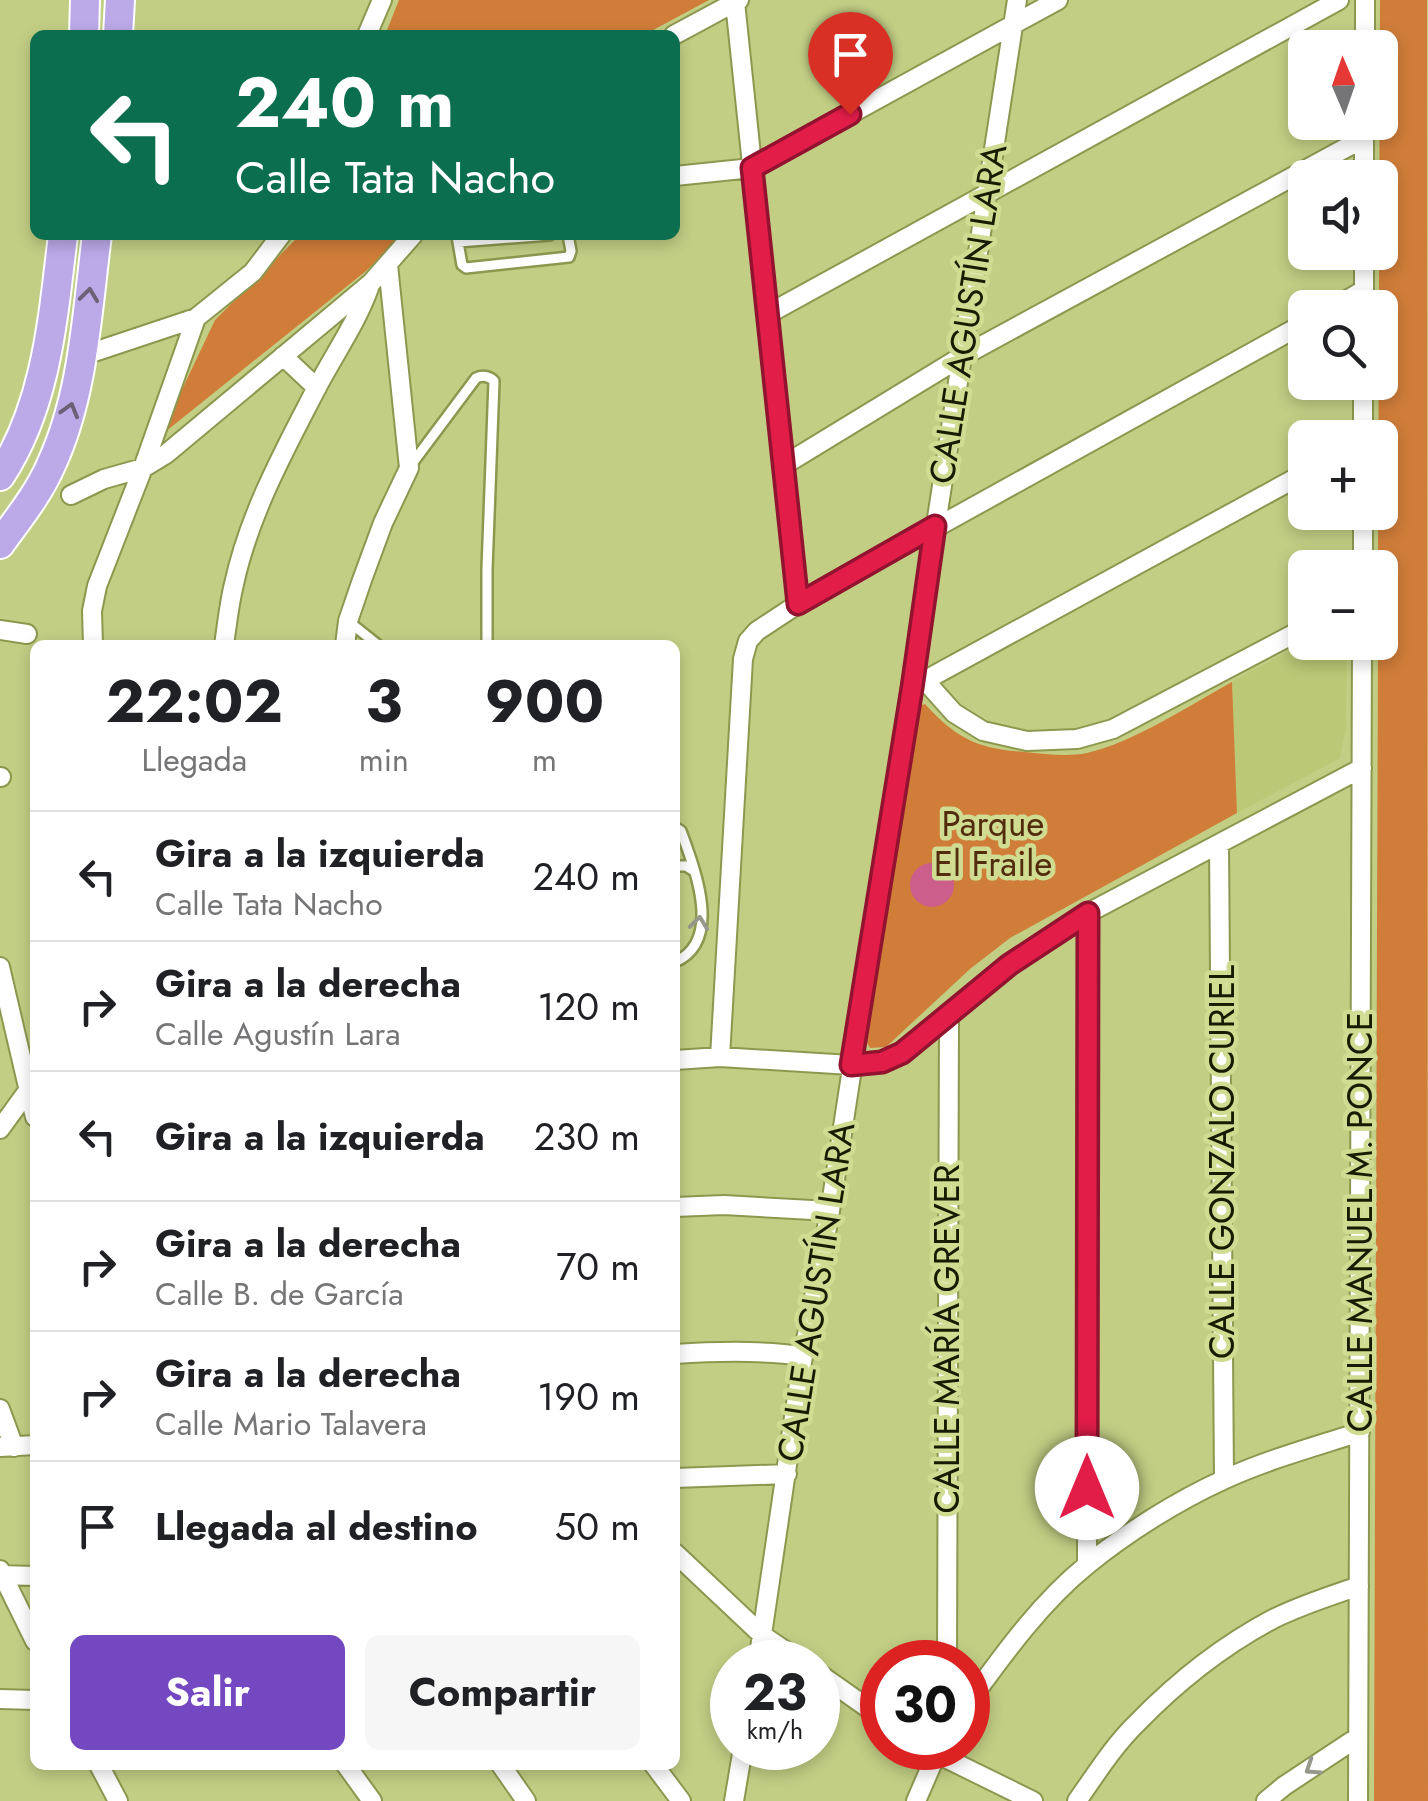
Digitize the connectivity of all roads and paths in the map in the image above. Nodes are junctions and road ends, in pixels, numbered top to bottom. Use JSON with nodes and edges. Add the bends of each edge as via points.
{"nodes":[{"id":1,"x":85,"y":0,"type":"edge"},
{"id":2,"x":120,"y":0,"type":"edge"},
{"id":3,"x":382,"y":0,"type":"edge"},
{"id":4,"x":1017,"y":0,"type":"edge"},
{"id":5,"x":1058,"y":0,"type":"edge"},
{"id":6,"x":1339,"y":0,"type":"edge"},
{"id":7,"x":1365,"y":0,"type":"edge"},
{"id":8,"x":737,"y":1,"type":"edge"},
{"id":9,"x":1014,"y":24,"type":"junction"},
{"id":10,"x":84,"y":30,"type":"edge"},
{"id":11,"x":118,"y":30,"type":"edge"},
{"id":12,"x":369,"y":30,"type":"edge"},
{"id":13,"x":1364,"y":30,"type":"edge"},
{"id":14,"x":680,"y":32,"type":"edge"},
{"id":15,"x":1346,"y":140,"type":"edge"},
{"id":16,"x":752,"y":168,"type":"junction"},
{"id":17,"x":680,"y":175,"type":"edge"},
{"id":18,"x":988,"y":193,"type":"junction"},
{"id":19,"x":62,"y":240,"type":"edge"},
{"id":20,"x":96,"y":240,"type":"edge"},
{"id":21,"x":277,"y":240,"type":"edge"},
{"id":22,"x":409,"y":240,"type":"edge"},
{"id":23,"x":457,"y":240,"type":"edge"},
{"id":24,"x":569,"y":240,"type":"edge"},
{"id":25,"x":388,"y":265,"type":"junction"},
{"id":26,"x":371,"y":282,"type":"junction"},
{"id":27,"x":768,"y":314,"type":"junction"},
{"id":28,"x":196,"y":318,"type":"junction"},
{"id":29,"x":1288,"y":332,"type":"edge"},
{"id":30,"x":82,"y":356,"type":"junction"},
{"id":31,"x":283,"y":356,"type":"junction"},
{"id":32,"x":962,"y":358,"type":"junction"},
{"id":33,"x":317,"y":388,"type":"junction"},
{"id":34,"x":784,"y":465,"type":"junction"},
{"id":35,"x":143,"y":468,"type":"junction"},
{"id":36,"x":408,"y":468,"type":"junction"},
{"id":37,"x":0,"y":476,"type":"edge"},
{"id":38,"x":1288,"y":483,"type":"edge"},
{"id":39,"x":71,"y":494,"type":"dead end"},
{"id":40,"x":935,"y":526,"type":"junction"},
{"id":41,"x":0,"y":544,"type":"edge"},
{"id":42,"x":798,"y":604,"type":"junction"},
{"id":43,"x":348,"y":621,"type":"junction"},
{"id":44,"x":0,"y":630,"type":"edge"},
{"id":45,"x":27,"y":634,"type":"dead end"},
{"id":46,"x":1288,"y":637,"type":"edge"},
{"id":47,"x":94,"y":640,"type":"edge"},
{"id":48,"x":225,"y":640,"type":"edge"},
{"id":49,"x":346,"y":640,"type":"edge"},
{"id":50,"x":372,"y":640,"type":"edge"},
{"id":51,"x":487,"y":640,"type":"edge"},
{"id":52,"x":1362,"y":660,"type":"edge"},
{"id":53,"x":917,"y":679,"type":"junction"},
{"id":54,"x":1362,"y":768,"type":"junction"},
{"id":55,"x":680,"y":831,"type":"edge"},
{"id":56,"x":1220,"y":844,"type":"junction"},
{"id":57,"x":680,"y":867,"type":"edge"},
{"id":58,"x":696,"y":873,"type":"junction"},
{"id":59,"x":1088,"y":913,"type":"junction"},
{"id":60,"x":680,"y":960,"type":"edge"},
{"id":61,"x":0,"y":967,"type":"edge"},
{"id":62,"x":949,"y":1016,"type":"junction"},
{"id":63,"x":720,"y":1058,"type":"junction"},
{"id":64,"x":680,"y":1060,"type":"edge"},
{"id":65,"x":851,"y":1065,"type":"junction"},
{"id":66,"x":30,"y":1082,"type":"edge"},
{"id":67,"x":30,"y":1087,"type":"edge"},
{"id":68,"x":0,"y":1129,"type":"edge"},
{"id":69,"x":680,"y":1207,"type":"edge"},
{"id":70,"x":830,"y":1211,"type":"junction"},
{"id":71,"x":680,"y":1354,"type":"edge"},
{"id":72,"x":803,"y":1356,"type":"junction"},
{"id":73,"x":0,"y":1409,"type":"edge"},
{"id":74,"x":1360,"y":1432,"type":"junction"},
{"id":75,"x":7,"y":1447,"type":"edge"},
{"id":76,"x":787,"y":1474,"type":"junction"},
{"id":77,"x":680,"y":1478,"type":"edge"},
{"id":78,"x":1224,"y":1479,"type":"junction"},
{"id":79,"x":680,"y":1558,"type":"edge"},
{"id":80,"x":1087,"y":1564,"type":"junction"},
{"id":81,"x":1,"y":1573,"type":"edge"},
{"id":82,"x":30,"y":1576,"type":"edge"},
{"id":83,"x":1359,"y":1586,"type":"junction"},
{"id":84,"x":30,"y":1631,"type":"edge"},
{"id":85,"x":762,"y":1636,"type":"junction"},
{"id":86,"x":761,"y":1640,"type":"edge"},
{"id":87,"x":768,"y":1640,"type":"edge"},
{"id":88,"x":946,"y":1640,"type":"edge"},
{"id":89,"x":990,"y":1673,"type":"edge"},
{"id":90,"x":0,"y":1698,"type":"edge"},
{"id":91,"x":30,"y":1700,"type":"edge"},
{"id":92,"x":1358,"y":1736,"type":"junction"},
{"id":93,"x":102,"y":1770,"type":"edge"},
{"id":94,"x":350,"y":1770,"type":"edge"},
{"id":95,"x":504,"y":1770,"type":"edge"},
{"id":96,"x":658,"y":1770,"type":"edge"},
{"id":97,"x":739,"y":1770,"type":"edge"},
{"id":98,"x":926,"y":1770,"type":"edge"},
{"id":99,"x":972,"y":1770,"type":"edge"},
{"id":100,"x":118,"y":1801,"type":"edge"},
{"id":101,"x":372,"y":1801,"type":"edge"},
{"id":102,"x":526,"y":1801,"type":"edge"},
{"id":103,"x":681,"y":1801,"type":"edge"},
{"id":104,"x":734,"y":1801,"type":"edge"},
{"id":105,"x":916,"y":1801,"type":"edge"},
{"id":106,"x":1033,"y":1801,"type":"edge"},
{"id":107,"x":1077,"y":1801,"type":"edge"},
{"id":108,"x":1266,"y":1801,"type":"edge"},
{"id":109,"x":1358,"y":1801,"type":"edge"}],
"edges":[{"from":1,"to":10,"type":"main road"},
{"from":2,"to":11,"type":"main road"},
{"from":3,"to":12,"type":"street"},
{"from":4,"to":9,"type":"street","name":"CALLE AGUSTÍN LARA"},
{"from":5,"to":9,"type":"street"},
{"from":6,"to":18,"type":"street"},
{"from":7,"to":13,"type":"street"},
{"from":8,"to":14,"type":"street"},
{"from":8,"to":16,"type":"street"},
{"from":9,"to":16,"type":"street"},
{"from":9,"to":18,"type":"street","name":"CALLE AGUSTÍN LARA"},
{"from":15,"to":32,"type":"street"},
{"from":16,"to":17,"type":"street"},
{"from":16,"to":27,"type":"street"},
{"from":18,"to":27,"type":"street"},
{"from":18,"to":32,"type":"street","name":"CALLE AGUSTÍN LARA"},
{"from":19,"to":37,"type":"main road","via":[[48,352],[19,446]]},
{"from":30,"to":20,"type":"main road","one_way":true},
{"from":21,"to":28,"type":"street","via":[[253,272]]},
{"from":22,"to":25,"type":"street"},
{"from":23,"to":24,"type":"lane","via":[[466,268],[569,257]]},
{"from":25,"to":26,"type":"street"},
{"from":25,"to":36,"type":"street"},
{"from":26,"to":31,"type":"street"},
{"from":26,"to":33,"type":"street"},
{"from":27,"to":34,"type":"street"},
{"from":28,"to":30,"type":"street"},
{"from":28,"to":35,"type":"street"},
{"from":29,"to":40,"type":"street"},
{"from":41,"to":30,"type":"main road","one_way":true,"via":[[53,462]]},
{"from":31,"to":33,"type":"street"},
{"from":31,"to":35,"type":"street"},
{"from":32,"to":34,"type":"street"},
{"from":32,"to":40,"type":"street","name":"CALLE AGUSTÍN LARA"},
{"from":33,"to":48,"type":"street","via":[[250,530]]},
{"from":34,"to":42,"type":"street"},
{"from":35,"to":39,"type":"street"},
{"from":35,"to":47,"type":"street","via":[[97,586]]},
{"from":36,"to":43,"type":"street"},
{"from":36,"to":51,"type":"lane","via":[[476,378],[491,378]]},
{"from":38,"to":53,"type":"street"},
{"from":40,"to":42,"type":"street"},
{"from":40,"to":53,"type":"street","name":"CALLE AGUSTÍN LARA"},
{"from":42,"to":63,"type":"street","via":[[762,627],[745,650]]},
{"from":43,"to":49,"type":"street"},
{"from":43,"to":50,"type":"lane"},
{"from":44,"to":45,"type":"street"},
{"from":46,"to":53,"type":"street","via":[[1113,729],[1077,739],[1027,741],[984,732]]},
{"from":52,"to":54,"type":"street","name":"CALLE MANUEL M. PONCE"},
{"from":53,"to":65,"type":"street","name":"CALLE AGUSTÍN LARA"},
{"from":54,"to":56,"type":"street"},
{"from":54,"to":74,"type":"street","name":"CALLE MANUEL M. PONCE"},
{"from":55,"to":58,"type":"lane"},
{"from":56,"to":59,"type":"street"},
{"from":56,"to":78,"type":"street","name":"CALLE GONZALO CURIEL"},
{"from":57,"to":58,"type":"lane"},
{"from":60,"to":58,"type":"lane","one_way":true,"via":[[692,951],[700,928]]},
{"from":59,"to":62,"type":"street","via":[[1009,965]]},
{"from":59,"to":80,"type":"street"},
{"from":61,"to":66,"type":"street"},
{"from":62,"to":65,"type":"street","via":[[890,1060]]},
{"from":62,"to":88,"type":"street","name":"CALLE MARÍA GREVER"},
{"from":63,"to":64,"type":"street"},
{"from":63,"to":65,"type":"street"},
{"from":65,"to":70,"type":"street","name":"CALLE AGUSTÍN LARA"},
{"from":67,"to":68,"type":"street"},
{"from":69,"to":70,"type":"street"},
{"from":70,"to":72,"type":"street","name":"CALLE AGUSTÍN LARA"},
{"from":71,"to":72,"type":"street","via":[[749,1350]]},
{"from":72,"to":76,"type":"street","name":"CALLE AGUSTÍN LARA"},
{"from":73,"to":75,"type":"street"},
{"from":74,"to":78,"type":"street"},
{"from":74,"to":83,"type":"street","name":"CALLE MANUEL M. PONCE"},
{"from":76,"to":77,"type":"street"},
{"from":76,"to":85,"type":"street","name":"CALLE AGUSTÍN LARA"},
{"from":78,"to":80,"type":"street"},
{"from":79,"to":85,"type":"street"},
{"from":80,"to":89,"type":"street"},
{"from":81,"to":82,"type":"street"},
{"from":81,"to":84,"type":"street"},
{"from":83,"to":92,"type":"street","name":"CALLE MANUEL M. PONCE"},
{"from":83,"to":107,"type":"street","via":[[1272,1620],[1177,1685],[1117,1745]]},
{"from":85,"to":86,"type":"street","name":"CALLE AGUSTÍN LARA"},
{"from":85,"to":87,"type":"street"},
{"from":90,"to":91,"type":"street"},
{"from":92,"to":108,"type":"street","one_way":true},
{"from":92,"to":109,"type":"street","name":"CALLE MANUEL M. PONCE"},
{"from":93,"to":100,"type":"street"},
{"from":94,"to":101,"type":"street"},
{"from":95,"to":102,"type":"street"},
{"from":96,"to":103,"type":"street"},
{"from":97,"to":104,"type":"street"},
{"from":98,"to":105,"type":"street"},
{"from":99,"to":106,"type":"street"}]}
